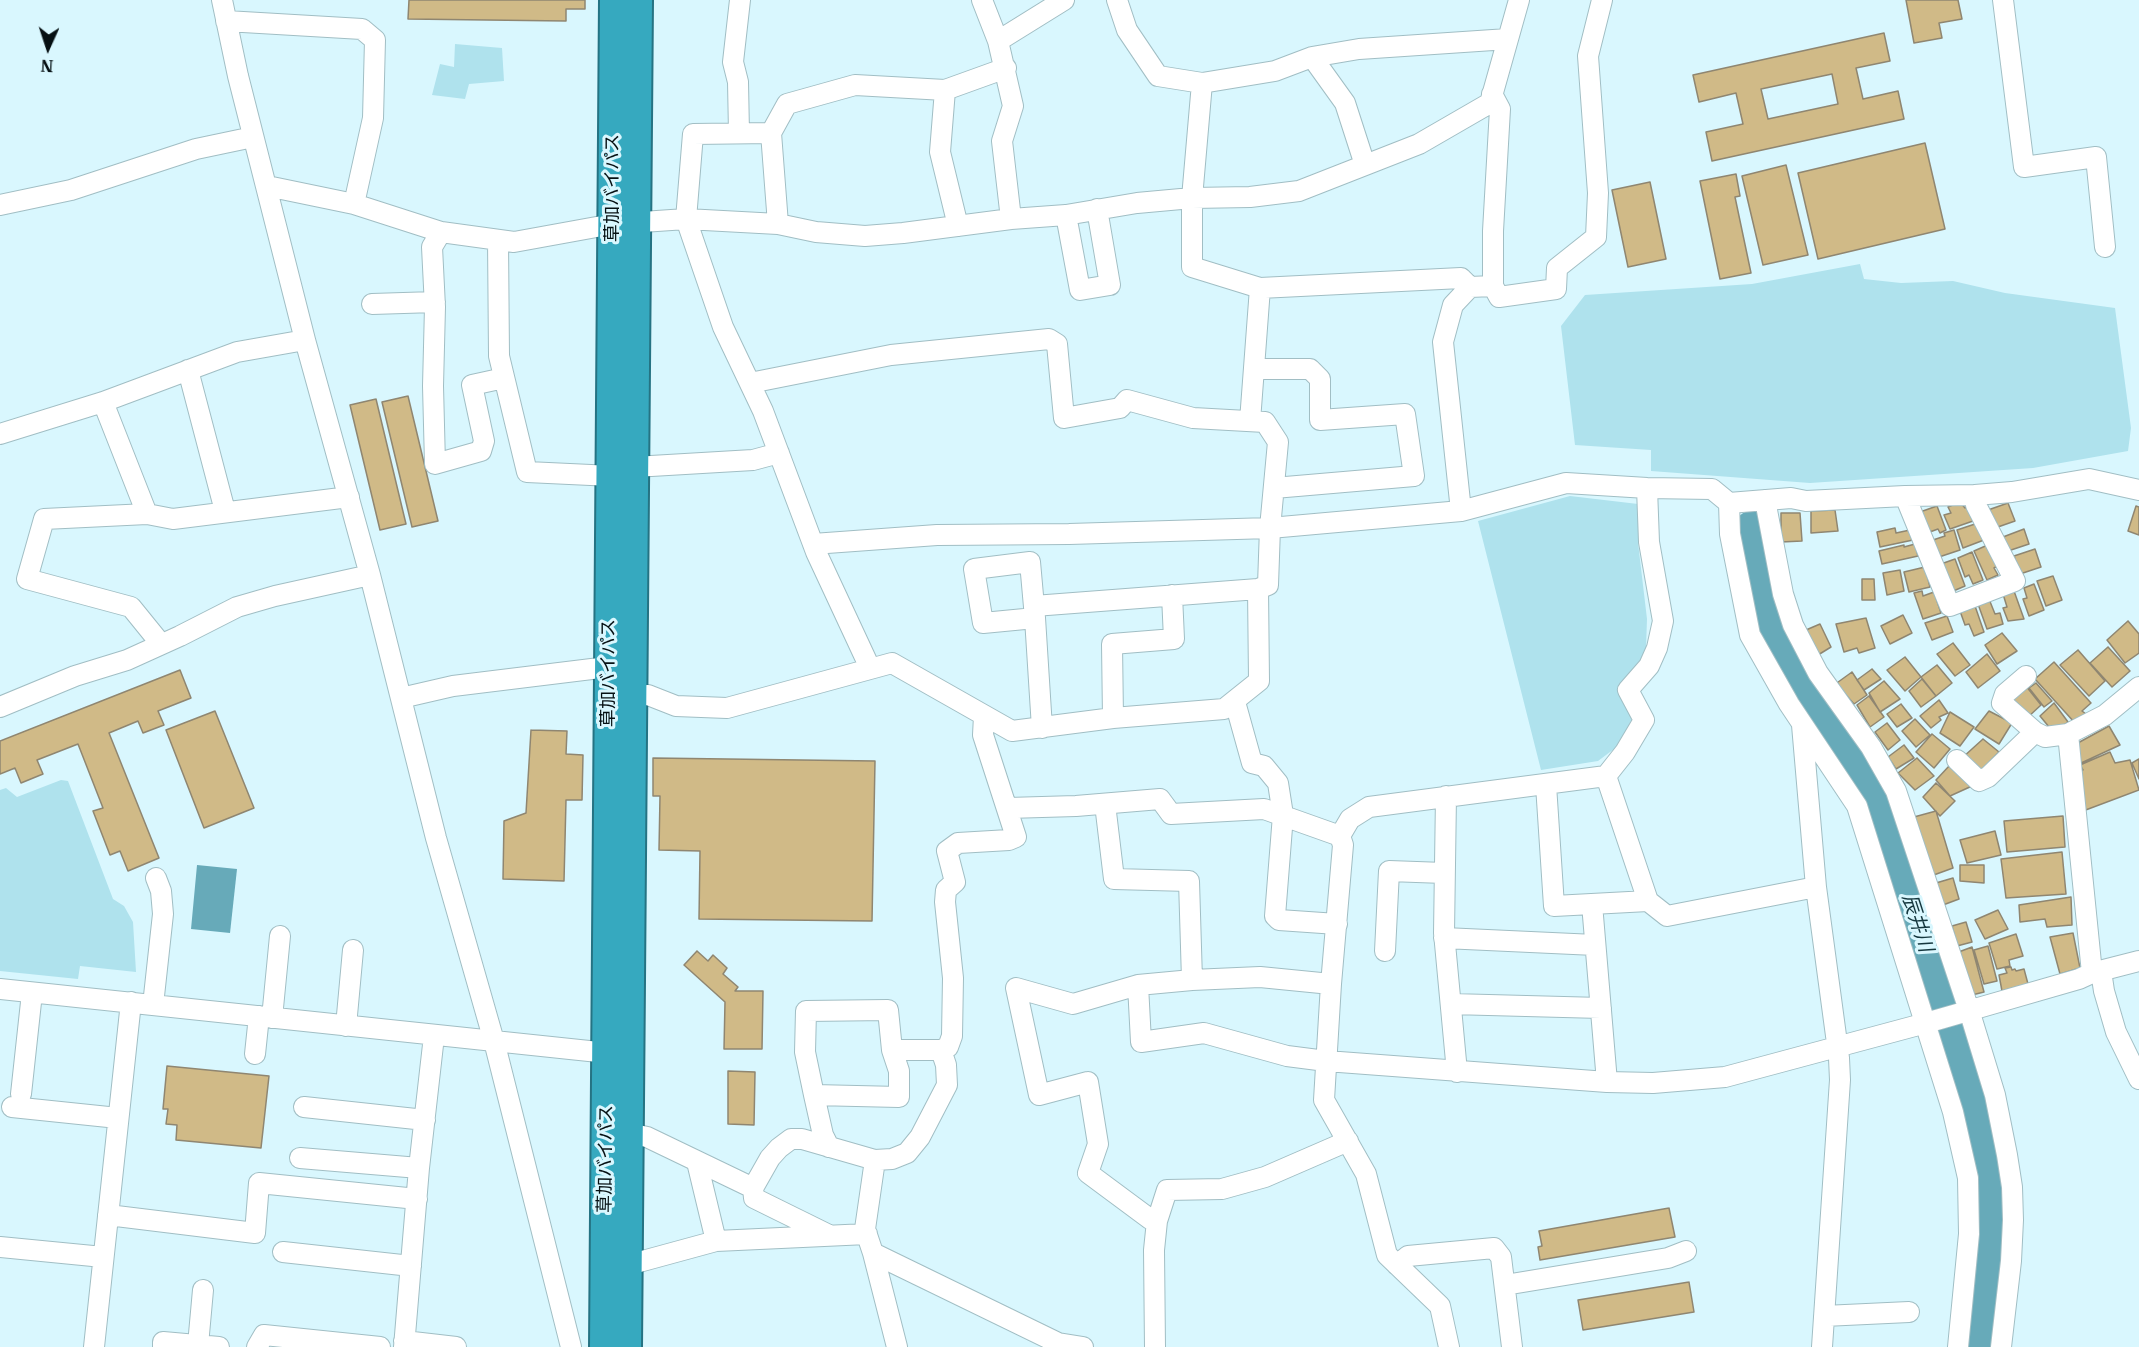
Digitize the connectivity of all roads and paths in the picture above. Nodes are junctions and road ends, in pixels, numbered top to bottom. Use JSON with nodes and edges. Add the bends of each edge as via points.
{"nodes":[{"id":1,"x":222,"y":0,"type":"edge"},
{"id":2,"x":614,"y":0,"type":"edge"},
{"id":3,"x":638,"y":0,"type":"edge"},
{"id":4,"x":740,"y":0,"type":"edge"},
{"id":5,"x":982,"y":0,"type":"edge"},
{"id":6,"x":1064,"y":0,"type":"edge"},
{"id":7,"x":1117,"y":0,"type":"edge"},
{"id":8,"x":1519,"y":0,"type":"edge"},
{"id":9,"x":1602,"y":0,"type":"edge"},
{"id":10,"x":2003,"y":0,"type":"edge"},
{"id":11,"x":226,"y":21,"type":"junction"},
{"id":12,"x":1508,"y":39,"type":"junction"},
{"id":13,"x":998,"y":41,"type":"junction"},
{"id":14,"x":1312,"y":57,"type":"junction"},
{"id":15,"x":1006,"y":68,"type":"junction"},
{"id":16,"x":1202,"y":83,"type":"junction"},
{"id":17,"x":945,"y":90,"type":"junction"},
{"id":18,"x":1492,"y":94,"type":"junction"},
{"id":19,"x":739,"y":133,"type":"junction"},
{"id":20,"x":771,"y":133,"type":"junction"},
{"id":21,"x":253,"y":136,"type":"junction"},
{"id":22,"x":1365,"y":165,"type":"junction"},
{"id":23,"x":267,"y":186,"type":"junction"},
{"id":24,"x":1192,"y":198,"type":"junction"},
{"id":25,"x":354,"y":204,"type":"junction"},
{"id":26,"x":0,"y":205,"type":"edge"},
{"id":27,"x":1097,"y":209,"type":"junction"},
{"id":28,"x":1066,"y":214,"type":"junction"},
{"id":29,"x":686,"y":219,"type":"junction"},
{"id":30,"x":1011,"y":219,"type":"junction"},
{"id":31,"x":624,"y":222,"type":"junction"},
{"id":32,"x":778,"y":224,"type":"junction"},
{"id":33,"x":958,"y":226,"type":"junction"},
{"id":34,"x":441,"y":232,"type":"junction"},
{"id":35,"x":498,"y":240,"type":"junction"},
{"id":36,"x":2105,"y":247,"type":"dead end"},
{"id":37,"x":1492,"y":286,"type":"junction"},
{"id":38,"x":1470,"y":287,"type":"junction"},
{"id":39,"x":1260,"y":288,"type":"junction"},
{"id":40,"x":435,"y":302,"type":"junction"},
{"id":41,"x":372,"y":304,"type":"dead end"},
{"id":42,"x":305,"y":340,"type":"junction"},
{"id":43,"x":1254,"y":369,"type":"junction"},
{"id":44,"x":188,"y":370,"type":"junction"},
{"id":45,"x":504,"y":378,"type":"junction"},
{"id":46,"x":750,"y":383,"type":"junction"},
{"id":47,"x":103,"y":402,"type":"junction"},
{"id":48,"x":1250,"y":421,"type":"junction"},
{"id":49,"x":0,"y":435,"type":"edge"},
{"id":50,"x":779,"y":453,"type":"junction"},
{"id":51,"x":623,"y":471,"type":"junction"},
{"id":52,"x":1274,"y":488,"type":"junction"},
{"id":53,"x":1647,"y":488,"type":"junction"},
{"id":54,"x":2139,"y":490,"type":"edge"},
{"id":55,"x":1975,"y":495,"type":"junction"},
{"id":56,"x":1905,"y":496,"type":"junction"},
{"id":57,"x":349,"y":497,"type":"junction"},
{"id":58,"x":1765,"y":500,"type":"junction"},
{"id":59,"x":1730,"y":503,"type":"junction"},
{"id":60,"x":1461,"y":511,"type":"junction"},
{"id":61,"x":225,"y":512,"type":"junction"},
{"id":62,"x":147,"y":514,"type":"junction"},
{"id":63,"x":1270,"y":528,"type":"junction"},
{"id":64,"x":813,"y":544,"type":"junction"},
{"id":65,"x":370,"y":574,"type":"junction"},
{"id":66,"x":1258,"y":589,"type":"junction"},
{"id":67,"x":1172,"y":595,"type":"junction"},
{"id":68,"x":161,"y":644,"type":"junction"},
{"id":69,"x":608,"y":667,"type":"junction"},
{"id":70,"x":870,"y":668,"type":"junction"},
{"id":71,"x":2026,"y":676,"type":"dead end"},
{"id":72,"x":2139,"y":687,"type":"edge"},
{"id":73,"x":620,"y":697,"type":"junction"},
{"id":74,"x":401,"y":698,"type":"junction"},
{"id":75,"x":1235,"y":702,"type":"junction"},
{"id":76,"x":0,"y":707,"type":"edge"},
{"id":77,"x":984,"y":716,"type":"junction"},
{"id":78,"x":1113,"y":718,"type":"junction"},
{"id":79,"x":1802,"y":722,"type":"junction"},
{"id":80,"x":1042,"y":728,"type":"junction"},
{"id":81,"x":2035,"y":732,"type":"junction"},
{"id":82,"x":2068,"y":734,"type":"junction"},
{"id":83,"x":1957,"y":760,"type":"dead end"},
{"id":84,"x":1606,"y":776,"type":"junction"},
{"id":85,"x":1546,"y":785,"type":"junction"},
{"id":86,"x":1446,"y":795,"type":"junction"},
{"id":87,"x":1105,"y":804,"type":"junction"},
{"id":88,"x":1008,"y":808,"type":"junction"},
{"id":89,"x":1283,"y":815,"type":"junction"},
{"id":90,"x":1340,"y":836,"type":"junction"},
{"id":91,"x":1444,"y":873,"type":"junction"},
{"id":92,"x":156,"y":878,"type":"dead end"},
{"id":93,"x":1816,"y":887,"type":"junction"},
{"id":94,"x":1648,"y":901,"type":"junction"},
{"id":95,"x":1592,"y":904,"type":"junction"},
{"id":96,"x":1337,"y":924,"type":"junction"},
{"id":97,"x":280,"y":936,"type":"dead end"},
{"id":98,"x":1444,"y":938,"type":"junction"},
{"id":99,"x":1595,"y":945,"type":"junction"},
{"id":100,"x":353,"y":950,"type":"dead end"},
{"id":101,"x":1384,"y":951,"type":"dead end"},
{"id":102,"x":2139,"y":961,"type":"edge"},
{"id":103,"x":2096,"y":972,"type":"junction"},
{"id":104,"x":1192,"y":980,"type":"junction"},
{"id":105,"x":1331,"y":984,"type":"junction"},
{"id":106,"x":1138,"y":985,"type":"junction"},
{"id":107,"x":0,"y":989,"type":"edge"},
{"id":108,"x":32,"y":993,"type":"junction"},
{"id":109,"x":131,"y":1002,"type":"junction"},
{"id":110,"x":1451,"y":1004,"type":"junction"},
{"id":111,"x":153,"y":1005,"type":"junction"},
{"id":112,"x":1601,"y":1008,"type":"junction"},
{"id":113,"x":1966,"y":1011,"type":"junction"},
{"id":114,"x":266,"y":1017,"type":"junction"},
{"id":115,"x":1929,"y":1022,"type":"junction"},
{"id":116,"x":346,"y":1026,"type":"junction"},
{"id":117,"x":434,"y":1036,"type":"junction"},
{"id":118,"x":494,"y":1041,"type":"junction"},
{"id":119,"x":1837,"y":1048,"type":"junction"},
{"id":120,"x":892,"y":1050,"type":"junction"},
{"id":121,"x":941,"y":1050,"type":"junction"},
{"id":122,"x":608,"y":1053,"type":"junction"},
{"id":123,"x":255,"y":1054,"type":"dead end"},
{"id":124,"x":1326,"y":1061,"type":"junction"},
{"id":125,"x":1457,"y":1072,"type":"junction"},
{"id":126,"x":2139,"y":1079,"type":"edge"},
{"id":127,"x":1607,"y":1082,"type":"junction"},
{"id":128,"x":814,"y":1095,"type":"junction"},
{"id":129,"x":303,"y":1107,"type":"dead end"},
{"id":130,"x":118,"y":1118,"type":"junction"},
{"id":131,"x":425,"y":1120,"type":"junction"},
{"id":132,"x":629,"y":1133,"type":"junction"},
{"id":133,"x":1348,"y":1141,"type":"junction"},
{"id":134,"x":829,"y":1147,"type":"junction"},
{"id":135,"x":300,"y":1158,"type":"dead end"},
{"id":136,"x":875,"y":1160,"type":"junction"},
{"id":137,"x":697,"y":1162,"type":"junction"},
{"id":138,"x":419,"y":1168,"type":"junction"},
{"id":139,"x":753,"y":1188,"type":"junction"},
{"id":140,"x":417,"y":1199,"type":"junction"},
{"id":141,"x":108,"y":1215,"type":"junction"},
{"id":142,"x":1157,"y":1221,"type":"junction"},
{"id":143,"x":867,"y":1234,"type":"junction"},
{"id":144,"x":830,"y":1235,"type":"junction"},
{"id":145,"x":716,"y":1241,"type":"junction"},
{"id":146,"x":0,"y":1247,"type":"edge"},
{"id":147,"x":1686,"y":1251,"type":"dead end"},
{"id":148,"x":283,"y":1252,"type":"dead end"},
{"id":149,"x":873,"y":1253,"type":"junction"},
{"id":150,"x":103,"y":1257,"type":"junction"},
{"id":151,"x":628,"y":1265,"type":"junction"},
{"id":152,"x":1397,"y":1265,"type":"junction"},
{"id":153,"x":411,"y":1266,"type":"junction"},
{"id":154,"x":1505,"y":1285,"type":"junction"},
{"id":155,"x":203,"y":1290,"type":"dead end"},
{"id":156,"x":1909,"y":1312,"type":"dead end"},
{"id":157,"x":1824,"y":1316,"type":"junction"},
{"id":158,"x":404,"y":1344,"type":"edge"},
{"id":159,"x":198,"y":1345,"type":"junction"},
{"id":160,"x":1058,"y":1345,"type":"edge"},
{"id":161,"x":94,"y":1347,"type":"edge"},
{"id":162,"x":163,"y":1347,"type":"edge"},
{"id":163,"x":219,"y":1347,"type":"edge"},
{"id":164,"x":257,"y":1347,"type":"edge"},
{"id":165,"x":380,"y":1347,"type":"edge"},
{"id":166,"x":456,"y":1347,"type":"edge"},
{"id":167,"x":571,"y":1347,"type":"edge"},
{"id":168,"x":604,"y":1347,"type":"edge"},
{"id":169,"x":627,"y":1347,"type":"edge"},
{"id":170,"x":897,"y":1347,"type":"edge"},
{"id":171,"x":1083,"y":1347,"type":"edge"},
{"id":172,"x":1155,"y":1347,"type":"edge"},
{"id":173,"x":1449,"y":1347,"type":"edge"},
{"id":174,"x":1512,"y":1347,"type":"edge"},
{"id":175,"x":1822,"y":1347,"type":"edge"},
{"id":176,"x":1958,"y":1347,"type":"edge"},
{"id":177,"x":2001,"y":1347,"type":"edge"}],
"edges":[{"from":1,"to":11,"type":"street"},
{"from":2,"to":31,"type":"highway","name":"草加バイパス"},
{"from":3,"to":31,"type":"highway","name":"草加バイパス"},
{"from":4,"to":19,"type":"street","via":[[733,62],[738,82]]},
{"from":5,"to":13,"type":"street"},
{"from":6,"to":13,"type":"street"},
{"from":7,"to":16,"type":"street","via":[[1127,30],[1158,76]]},
{"from":8,"to":12,"type":"street"},
{"from":9,"to":37,"type":"street","via":[[1588,56],[1598,193],[1596,237],[1557,268],[1556,289],[1499,297]]},
{"from":10,"to":36,"type":"street","via":[[2024,167],[2097,157]]},
{"from":11,"to":21,"type":"street"},
{"from":11,"to":25,"type":"street","via":[[362,29],[375,40],[373,118]]},
{"from":12,"to":14,"type":"street","via":[[1359,49]]},
{"from":12,"to":18,"type":"street"},
{"from":13,"to":15,"type":"street"},
{"from":14,"to":16,"type":"street","via":[[1275,71]]},
{"from":14,"to":22,"type":"street","via":[[1345,103]]},
{"from":15,"to":17,"type":"street"},
{"from":15,"to":30,"type":"street","via":[[1013,106],[1002,141]]},
{"from":16,"to":24,"type":"street"},
{"from":17,"to":20,"type":"street","via":[[855,85],[788,104]]},
{"from":17,"to":33,"type":"street","via":[[940,152]]},
{"from":18,"to":22,"type":"street","via":[[1490,103],[1419,144]]},
{"from":18,"to":37,"type":"street","via":[[1500,109]]},
{"from":19,"to":20,"type":"street"},
{"from":19,"to":29,"type":"street","via":[[693,134]]},
{"from":20,"to":32,"type":"street"},
{"from":21,"to":23,"type":"street"},
{"from":21,"to":26,"type":"street","via":[[196,149],[71,190]]},
{"from":22,"to":24,"type":"street","via":[[1299,191]]},
{"from":23,"to":25,"type":"street"},
{"from":23,"to":42,"type":"street"},
{"from":24,"to":27,"type":"street"},
{"from":24,"to":39,"type":"street","via":[[1192,267]]},
{"from":25,"to":34,"type":"street"},
{"from":27,"to":28,"type":"street"},
{"from":27,"to":28,"type":"street","via":[[1110,285],[1080,290]]},
{"from":28,"to":30,"type":"street"},
{"from":29,"to":31,"type":"street"},
{"from":29,"to":32,"type":"street"},
{"from":29,"to":46,"type":"street","via":[[723,327]]},
{"from":30,"to":33,"type":"street"},
{"from":31,"to":35,"type":"street","via":[[514,242]]},
{"from":31,"to":51,"type":"highway","name":"草加バイパス"},
{"from":32,"to":33,"type":"street","via":[[865,236]]},
{"from":34,"to":35,"type":"street"},
{"from":34,"to":40,"type":"street","via":[[432,247]]},
{"from":35,"to":45,"type":"street","via":[[499,356]]},
{"from":37,"to":38,"type":"street"},
{"from":38,"to":39,"type":"street","via":[[1461,278]]},
{"from":38,"to":60,"type":"street","via":[[1453,304],[1443,342]]},
{"from":39,"to":43,"type":"street"},
{"from":40,"to":41,"type":"street"},
{"from":40,"to":45,"type":"street","via":[[435,464],[481,451],[484,441],[472,385]]},
{"from":42,"to":44,"type":"street","via":[[237,352]]},
{"from":42,"to":57,"type":"street"},
{"from":43,"to":48,"type":"street"},
{"from":43,"to":52,"type":"street","via":[[1310,369],[1320,379],[1320,420],[1405,414],[1414,476]]},
{"from":44,"to":47,"type":"street"},
{"from":44,"to":61,"type":"street"},
{"from":45,"to":51,"type":"street","via":[[527,472]]},
{"from":46,"to":48,"type":"street","via":[[891,356],[1049,339],[1057,344],[1064,418],[1120,408],[1127,400],[1193,418]]},
{"from":46,"to":50,"type":"street"},
{"from":47,"to":49,"type":"street"},
{"from":47,"to":62,"type":"street"},
{"from":48,"to":52,"type":"street","via":[[1265,422],[1278,442]]},
{"from":50,"to":51,"type":"street","via":[[753,460]]},
{"from":50,"to":64,"type":"street"},
{"from":51,"to":69,"type":"highway","name":"草加バイパス"},
{"from":51,"to":73,"type":"highway","name":"草加バイパス"},
{"from":52,"to":63,"type":"street"},
{"from":53,"to":59,"type":"street","via":[[1712,489]]},
{"from":53,"to":60,"type":"street","via":[[1566,483]]},
{"from":53,"to":84,"type":"street","via":[[1649,542],[1663,621],[1649,666],[1628,690],[1644,720]]},
{"from":54,"to":55,"type":"street","via":[[2090,479]]},
{"from":55,"to":56,"type":"street"},
{"from":55,"to":56,"type":"street","via":[[1976,505],[2015,581],[1950,606]]},
{"from":56,"to":58,"type":"street"},
{"from":57,"to":61,"type":"street"},
{"from":57,"to":65,"type":"street"},
{"from":58,"to":59,"type":"street"},
{"from":58,"to":113,"type":"street","via":[[1793,625],[1818,673],[1871,747],[1896,791]]},
{"from":59,"to":79,"type":"street","via":[[1731,534],[1750,635]]},
{"from":60,"to":63,"type":"street"},
{"from":61,"to":62,"type":"street","via":[[173,519]]},
{"from":62,"to":68,"type":"street","via":[[44,519],[27,579],[131,607]]},
{"from":63,"to":64,"type":"street","via":[[937,535]]},
{"from":63,"to":66,"type":"street","via":[[1268,585]]},
{"from":64,"to":70,"type":"street"},
{"from":65,"to":68,"type":"street","via":[[237,607]]},
{"from":65,"to":74,"type":"street"},
{"from":66,"to":67,"type":"street"},
{"from":66,"to":75,"type":"street","via":[[1259,681]]},
{"from":67,"to":78,"type":"street","via":[[1174,639],[1112,644]]},
{"from":67,"to":80,"type":"street","via":[[1034,612]]},
{"from":68,"to":76,"type":"street"},
{"from":69,"to":73,"type":"highway","name":"草加バイパス"},
{"from":69,"to":74,"type":"street","via":[[453,686]]},
{"from":70,"to":73,"type":"street","via":[[727,708],[676,706],[648,695]]},
{"from":70,"to":77,"type":"street","via":[[892,663]]},
{"from":71,"to":81,"type":"street","via":[[2005,694],[2002,703]]},
{"from":72,"to":82,"type":"street","via":[[2105,715]]},
{"from":73,"to":122,"type":"highway","name":"草加バイパス"},
{"from":73,"to":132,"type":"highway","name":"草加バイパス"},
{"from":74,"to":118,"type":"street"},
{"from":75,"to":78,"type":"street","via":[[1224,710]]},
{"from":75,"to":89,"type":"street","via":[[1252,763],[1264,766],[1278,783]]},
{"from":77,"to":80,"type":"street","via":[[1012,731]]},
{"from":77,"to":88,"type":"street","via":[[983,735]]},
{"from":78,"to":80,"type":"street"},
{"from":79,"to":93,"type":"street"},
{"from":79,"to":115,"type":"street","via":[[1857,806]]},
{"from":81,"to":82,"type":"street","via":[[2045,737]]},
{"from":81,"to":83,"type":"street","via":[[1979,781]]},
{"from":82,"to":103,"type":"street"},
{"from":84,"to":85,"type":"street"},
{"from":84,"to":94,"type":"street"},
{"from":85,"to":86,"type":"street"},
{"from":85,"to":95,"type":"street","via":[[1554,906]]},
{"from":86,"to":90,"type":"street","via":[[1370,807],[1350,819]]},
{"from":86,"to":91,"type":"street"},
{"from":87,"to":88,"type":"street"},
{"from":87,"to":89,"type":"street","via":[[1160,799],[1171,814],[1264,809]]},
{"from":87,"to":104,"type":"street","via":[[1114,879],[1188,881]]},
{"from":88,"to":121,"type":"street","via":[[1016,837],[958,843],[947,851],[955,882],[946,890],[945,902],[953,978],[952,1036],[948,1047]]},
{"from":89,"to":90,"type":"street"},
{"from":89,"to":96,"type":"street","via":[[1275,916],[1279,920]]},
{"from":90,"to":96,"type":"street","via":[[1343,845]]},
{"from":91,"to":98,"type":"street"},
{"from":91,"to":101,"type":"street","via":[[1389,871]]},
{"from":92,"to":111,"type":"street","via":[[163,914]]},
{"from":93,"to":94,"type":"street","via":[[1667,916]]},
{"from":93,"to":119,"type":"street"},
{"from":94,"to":95,"type":"street"},
{"from":95,"to":99,"type":"street"},
{"from":96,"to":105,"type":"street"},
{"from":97,"to":114,"type":"street"},
{"from":98,"to":99,"type":"street"},
{"from":98,"to":110,"type":"street"},
{"from":99,"to":112,"type":"street"},
{"from":100,"to":116,"type":"street"},
{"from":102,"to":103,"type":"street"},
{"from":103,"to":113,"type":"street"},
{"from":103,"to":126,"type":"street","via":[[2116,1032]]},
{"from":104,"to":105,"type":"street","via":[[1260,977]]},
{"from":104,"to":106,"type":"street"},
{"from":105,"to":124,"type":"street"},
{"from":106,"to":124,"type":"street","via":[[1141,1042],[1204,1033],[1287,1056]]},
{"from":106,"to":142,"type":"street","via":[[1073,1004],[1016,988],[1039,1095],[1088,1082],[1098,1144],[1088,1173]]},
{"from":107,"to":108,"type":"street"},
{"from":108,"to":109,"type":"street"},
{"from":108,"to":130,"type":"street","via":[[16,1100]]},
{"from":109,"to":111,"type":"street"},
{"from":109,"to":130,"type":"street","via":[[129,1094]]},
{"from":110,"to":112,"type":"street"},
{"from":110,"to":125,"type":"street"},
{"from":111,"to":114,"type":"street"},
{"from":112,"to":127,"type":"street"},
{"from":113,"to":115,"type":"street"},
{"from":113,"to":177,"type":"street","via":[[1997,1106],[2012,1187],[2012,1261]]},
{"from":114,"to":116,"type":"street"},
{"from":114,"to":123,"type":"street"},
{"from":115,"to":119,"type":"street"},
{"from":115,"to":176,"type":"street","via":[[1968,1178],[1969,1234]]},
{"from":116,"to":117,"type":"street"},
{"from":117,"to":118,"type":"street"},
{"from":117,"to":131,"type":"street"},
{"from":118,"to":122,"type":"street"},
{"from":118,"to":167,"type":"street"},
{"from":119,"to":127,"type":"street","via":[[1725,1077]]},
{"from":119,"to":157,"type":"street","via":[[1839,1080]]},
{"from":120,"to":121,"type":"street"},
{"from":120,"to":128,"type":"street","via":[[899,1071],[899,1097]]},
{"from":120,"to":128,"type":"street","via":[[888,1010],[806,1011],[805,1052]]},
{"from":121,"to":136,"type":"street","via":[[947,1085],[920,1137],[907,1153]]},
{"from":122,"to":168,"type":"highway","name":"草加バイパス"},
{"from":124,"to":125,"type":"street"},
{"from":124,"to":133,"type":"street","via":[[1324,1100]]},
{"from":125,"to":127,"type":"street"},
{"from":128,"to":134,"type":"street"},
{"from":129,"to":131,"type":"street"},
{"from":130,"to":141,"type":"street"},
{"from":131,"to":138,"type":"street"},
{"from":132,"to":137,"type":"street","via":[[647,1137]]},
{"from":132,"to":151,"type":"highway","name":"草加バイパス"},
{"from":133,"to":142,"type":"street","via":[[1265,1177],[1222,1189],[1167,1190]]},
{"from":133,"to":152,"type":"street","via":[[1366,1174],[1387,1255]]},
{"from":134,"to":136,"type":"street"},
{"from":134,"to":139,"type":"street","via":[[791,1139],[770,1158]]},
{"from":135,"to":138,"type":"street"},
{"from":136,"to":143,"type":"street"},
{"from":137,"to":139,"type":"street"},
{"from":137,"to":145,"type":"street"},
{"from":138,"to":140,"type":"street"},
{"from":139,"to":144,"type":"street","via":[[754,1198]]},
{"from":140,"to":141,"type":"street","via":[[259,1183],[255,1233]]},
{"from":140,"to":153,"type":"street"},
{"from":141,"to":150,"type":"street"},
{"from":142,"to":172,"type":"street"},
{"from":143,"to":144,"type":"street"},
{"from":143,"to":149,"type":"street"},
{"from":144,"to":145,"type":"street"},
{"from":145,"to":151,"type":"street"},
{"from":146,"to":150,"type":"street"},
{"from":147,"to":154,"type":"street","via":[[1668,1258]]},
{"from":148,"to":153,"type":"street"},
{"from":149,"to":160,"type":"street"},
{"from":149,"to":170,"type":"street"},
{"from":150,"to":161,"type":"street"},
{"from":151,"to":169,"type":"highway","name":"草加バイパス"},
{"from":152,"to":154,"type":"street","via":[[1408,1256],[1494,1248],[1501,1257]]},
{"from":152,"to":173,"type":"street","via":[[1440,1306]]},
{"from":153,"to":158,"type":"street"},
{"from":154,"to":174,"type":"street"},
{"from":155,"to":159,"type":"street"},
{"from":156,"to":157,"type":"street"},
{"from":157,"to":175,"type":"street"},
{"from":158,"to":166,"type":"street"},
{"from":159,"to":162,"type":"street","via":[[163,1342]]},
{"from":159,"to":163,"type":"street"},
{"from":160,"to":171,"type":"street"},
{"from":164,"to":165,"type":"street","via":[[264,1335]]}]}
